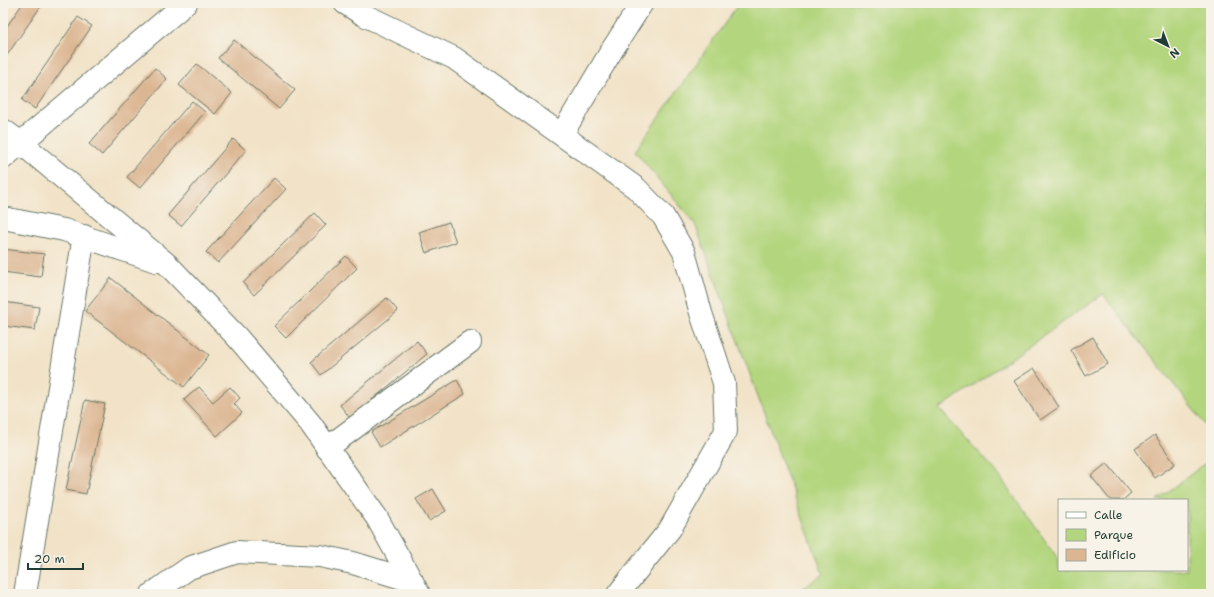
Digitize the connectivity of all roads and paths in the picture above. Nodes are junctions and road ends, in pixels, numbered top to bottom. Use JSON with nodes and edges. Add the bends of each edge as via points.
{"nodes":[{"id":1,"x":186,"y":3,"type":"edge"},
{"id":2,"x":345,"y":3,"type":"edge"},
{"id":3,"x":642,"y":3,"type":"edge"},
{"id":4,"x":3,"y":130,"type":"edge"},
{"id":5,"x":562,"y":134,"type":"junction"},
{"id":6,"x":21,"y":143,"type":"junction"},
{"id":7,"x":3,"y":158,"type":"edge"},
{"id":8,"x":3,"y":218,"type":"edge"},
{"id":9,"x":84,"y":236,"type":"junction"},
{"id":10,"x":168,"y":265,"type":"junction"},
{"id":11,"x":470,"y":342,"type":"dead end"},
{"id":12,"x":327,"y":448,"type":"junction"},
{"id":13,"x":415,"y":587,"type":"edge"},
{"id":14,"x":25,"y":594,"type":"edge"},
{"id":15,"x":152,"y":594,"type":"edge"},
{"id":16,"x":618,"y":594,"type":"edge"}],
"edges":[{"from":1,"to":6,"type":"street"},
{"from":2,"to":5,"type":"street","via":[[364,15],[454,58]]},
{"from":3,"to":5,"type":"street"},
{"from":4,"to":6,"type":"street"},
{"from":5,"to":16,"type":"street","via":[[636,188],[663,216],[684,252],[724,383],[726,431],[670,529]]},
{"from":6,"to":7,"type":"street"},
{"from":6,"to":10,"type":"street"},
{"from":8,"to":9,"type":"street"},
{"from":9,"to":10,"type":"street"},
{"from":9,"to":14,"type":"street"},
{"from":10,"to":12,"type":"street","via":[[237,337],[310,423]]},
{"from":11,"to":12,"type":"street"},
{"from":12,"to":13,"type":"street","via":[[377,518]]},
{"from":13,"to":15,"type":"street","via":[[352,563],[320,556],[237,552],[189,568]]}]}
